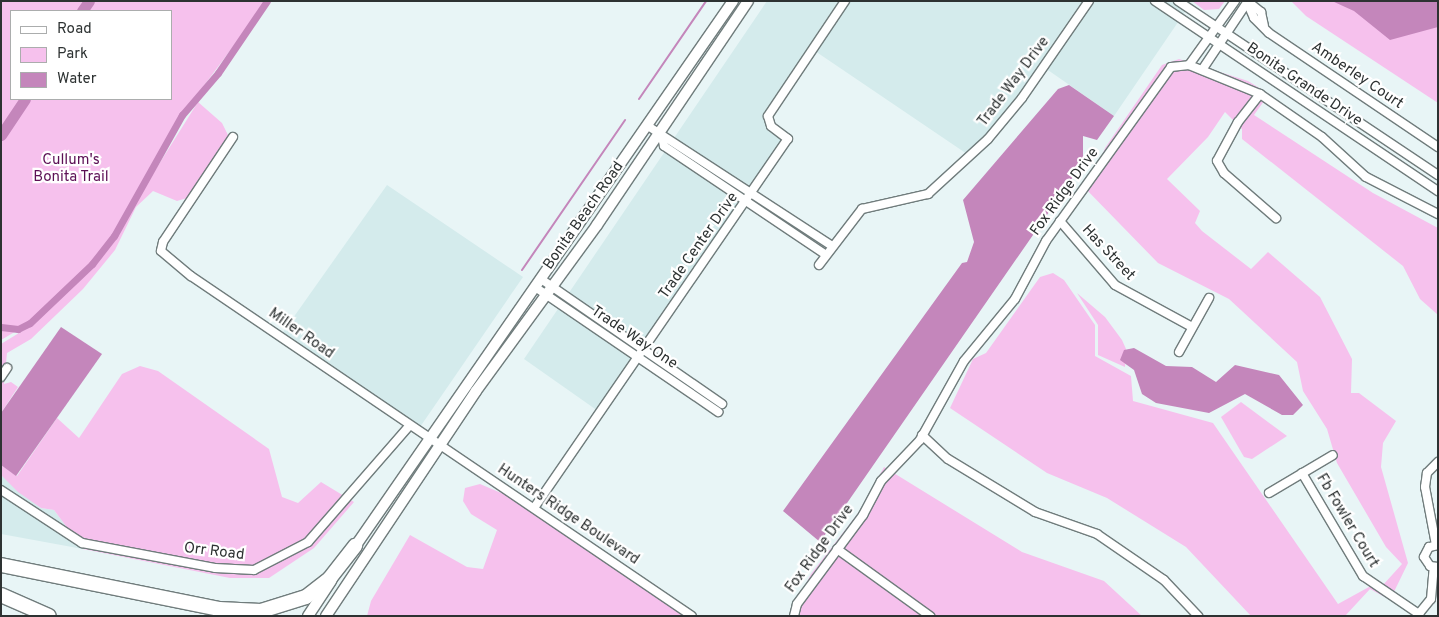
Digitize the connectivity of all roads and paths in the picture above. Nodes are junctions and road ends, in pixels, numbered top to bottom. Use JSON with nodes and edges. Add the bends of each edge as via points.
{"nodes":[{"id":1,"x":733,"y":1,"type":"edge"},
{"id":2,"x":748,"y":1,"type":"edge"},
{"id":3,"x":845,"y":1,"type":"edge"},
{"id":4,"x":1089,"y":1,"type":"edge"},
{"id":5,"x":1155,"y":1,"type":"edge"},
{"id":6,"x":1178,"y":1,"type":"edge"},
{"id":7,"x":1235,"y":1,"type":"edge"},
{"id":8,"x":1247,"y":1,"type":"edge"},
{"id":9,"x":1216,"y":26,"type":"junction"},
{"id":10,"x":1226,"y":33,"type":"junction"},
{"id":11,"x":1208,"y":37,"type":"junction"},
{"id":12,"x":1219,"y":44,"type":"junction"},
{"id":13,"x":1190,"y":65,"type":"junction"},
{"id":14,"x":1202,"y":70,"type":"junction"},
{"id":15,"x":1260,"y":94,"type":"junction"},
{"id":16,"x":648,"y":126,"type":"junction"},
{"id":17,"x":660,"y":136,"type":"junction"},
{"id":18,"x":233,"y":137,"type":"dead end"},
{"id":19,"x":1438,"y":146,"type":"edge"},
{"id":20,"x":1438,"y":175,"type":"edge"},
{"id":21,"x":1438,"y":191,"type":"edge"},
{"id":22,"x":752,"y":194,"type":"junction"},
{"id":23,"x":747,"y":202,"type":"junction"},
{"id":24,"x":1438,"y":214,"type":"edge"},
{"id":25,"x":1276,"y":218,"type":"dead end"},
{"id":26,"x":1060,"y":221,"type":"junction"},
{"id":27,"x":832,"y":246,"type":"junction"},
{"id":28,"x":826,"y":255,"type":"junction"},
{"id":29,"x":819,"y":265,"type":"dead end"},
{"id":30,"x":538,"y":283,"type":"junction"},
{"id":31,"x":549,"y":291,"type":"junction"},
{"id":32,"x":1209,"y":298,"type":"dead end"},
{"id":33,"x":1192,"y":327,"type":"junction"},
{"id":34,"x":643,"y":349,"type":"junction"},
{"id":35,"x":1179,"y":352,"type":"dead end"},
{"id":36,"x":637,"y":357,"type":"junction"},
{"id":37,"x":8,"y":368,"type":"dead end"},
{"id":38,"x":1,"y":377,"type":"edge"},
{"id":39,"x":410,"y":425,"type":"junction"},
{"id":40,"x":922,"y":435,"type":"junction"},
{"id":41,"x":428,"y":438,"type":"junction"},
{"id":42,"x":439,"y":445,"type":"junction"},
{"id":43,"x":1333,"y":455,"type":"dead end"},
{"id":44,"x":1438,"y":462,"type":"edge"},
{"id":45,"x":1302,"y":473,"type":"junction"},
{"id":46,"x":1,"y":490,"type":"edge"},
{"id":47,"x":1269,"y":493,"type":"dead end"},
{"id":48,"x":534,"y":508,"type":"junction"},
{"id":49,"x":1437,"y":545,"type":"edge"},
{"id":50,"x":355,"y":546,"type":"junction"},
{"id":51,"x":837,"y":549,"type":"junction"},
{"id":52,"x":1,"y":564,"type":"edge"},
{"id":53,"x":1436,"y":567,"type":"edge"},
{"id":54,"x":1,"y":595,"type":"edge"},
{"id":55,"x":219,"y":609,"type":"junction"},
{"id":56,"x":1418,"y":615,"type":"edge"},
{"id":57,"x":49,"y":616,"type":"edge"},
{"id":58,"x":262,"y":616,"type":"edge"},
{"id":59,"x":308,"y":616,"type":"edge"},
{"id":60,"x":326,"y":616,"type":"edge"},
{"id":61,"x":692,"y":616,"type":"edge"},
{"id":62,"x":794,"y":616,"type":"edge"},
{"id":63,"x":930,"y":616,"type":"edge"},
{"id":64,"x":1198,"y":616,"type":"edge"}],
"edges":[{"from":1,"to":16,"type":"street","name":"Bonita Beach Road"},
{"from":2,"to":17,"type":"street","name":"Bonita Beach Road"},
{"from":3,"to":22,"type":"street","name":"Trade Center Drive","via":[[770,112],[771,126],[788,139]]},
{"from":4,"to":27,"type":"street","name":"Trade Way Drive","via":[[1017,105],[956,169],[916,199],[880,202],[862,210]]},
{"from":5,"to":11,"type":"street","name":"Bonita Grande Drive"},
{"from":6,"to":9,"type":"street","name":"Bonita Grande Drive"},
{"from":7,"to":9,"type":"street"},
{"from":8,"to":10,"type":"street"},
{"from":8,"to":19,"type":"street","name":"Amberley Court","via":[[1261,12],[1264,26]]},
{"from":9,"to":10,"type":"street","name":"Bonita Grande Drive"},
{"from":9,"to":11,"type":"street"},
{"from":10,"to":12,"type":"street"},
{"from":10,"to":20,"type":"street","name":"Bonita Grande Drive"},
{"from":11,"to":12,"type":"street","name":"Bonita Grande Drive"},
{"from":11,"to":13,"type":"street"},
{"from":12,"to":14,"type":"street"},
{"from":12,"to":21,"type":"street","name":"Bonita Grande Drive"},
{"from":13,"to":14,"type":"street"},
{"from":13,"to":26,"type":"street","name":"Fox Ridge Drive","via":[[1164,73],[1099,172]]},
{"from":14,"to":15,"type":"street"},
{"from":15,"to":24,"type":"street","via":[[1322,136],[1366,177]]},
{"from":15,"to":25,"type":"street","via":[[1238,122],[1217,161],[1224,173]]},
{"from":16,"to":17,"type":"street"},
{"from":16,"to":30,"type":"street","name":"Bonita Beach Road"},
{"from":17,"to":22,"type":"street"},
{"from":17,"to":23,"type":"street","via":[[664,146]]},
{"from":17,"to":31,"type":"street","name":"Bonita Beach Road"},
{"from":18,"to":39,"type":"street","name":"Miller Road","via":[[162,242],[161,251],[176,265]]},
{"from":22,"to":23,"type":"street","name":"Trade Center Drive"},
{"from":22,"to":27,"type":"street"},
{"from":23,"to":28,"type":"street"},
{"from":23,"to":34,"type":"street","name":"Trade Center Drive"},
{"from":26,"to":33,"type":"street","name":"Has Street","via":[[1115,285]]},
{"from":26,"to":40,"type":"street","name":"Fox Ridge Drive","via":[[1015,299],[964,361]]},
{"from":27,"to":28,"type":"street","name":"Trade Way Drive"},
{"from":28,"to":29,"type":"street","name":"Trade Way Drive"},
{"from":30,"to":31,"type":"street","name":"Trade Way One"},
{"from":30,"to":41,"type":"street","name":"Bonita Beach Road"},
{"from":31,"to":34,"type":"street","name":"Trade Way One"},
{"from":31,"to":36,"type":"street","name":"Trade Way One"},
{"from":31,"to":42,"type":"street","name":"Bonita Beach Road"},
{"from":32,"to":33,"type":"street"},
{"from":33,"to":35,"type":"street"},
{"from":34,"to":36,"type":"street","name":"Trade Center Drive"},
{"from":34,"to":36,"type":"street","name":"Trade Way One","via":[[720,408]]},
{"from":36,"to":48,"type":"street","name":"Trade Center Drive"},
{"from":37,"to":38,"type":"street"},
{"from":39,"to":41,"type":"street","name":"Miller Road"},
{"from":39,"to":46,"type":"street","name":"Orr Road","via":[[302,547],[245,571],[82,543]]},
{"from":40,"to":51,"type":"street","name":"Fox Ridge Drive","via":[[881,481],[863,515]]},
{"from":40,"to":64,"type":"street","via":[[948,459],[1035,512],[1109,542],[1164,580]]},
{"from":41,"to":42,"type":"street","name":"Hunters Ridge Boulevard"},
{"from":41,"to":50,"type":"street","name":"Bonita Beach Road"},
{"from":42,"to":48,"type":"street","name":"Hunters Ridge Boulevard"},
{"from":42,"to":60,"type":"street","name":"Bonita Beach Road"},
{"from":43,"to":45,"type":"street","name":"Fb Fowler Court"},
{"from":44,"to":49,"type":"street","via":[[1428,473],[1425,487]]},
{"from":45,"to":47,"type":"street","name":"Fb Fowler Court"},
{"from":45,"to":56,"type":"street","name":"Fb Fowler Court","via":[[1363,576]]},
{"from":48,"to":61,"type":"street","name":"Hunters Ridge Boulevard"},
{"from":49,"to":53,"type":"street","via":[[1425,553],[1425,561]]},
{"from":50,"to":55,"type":"highway","via":[[330,578],[291,605],[261,611]]},
{"from":50,"to":59,"type":"street","name":"Bonita Beach Road"},
{"from":51,"to":62,"type":"street","name":"Fox Ridge Drive","via":[[797,604]]},
{"from":51,"to":63,"type":"street"},
{"from":52,"to":55,"type":"highway"},
{"from":53,"to":56,"type":"street","via":[[1431,599]]},
{"from":54,"to":57,"type":"highway"},
{"from":55,"to":58,"type":"highway"}]}
